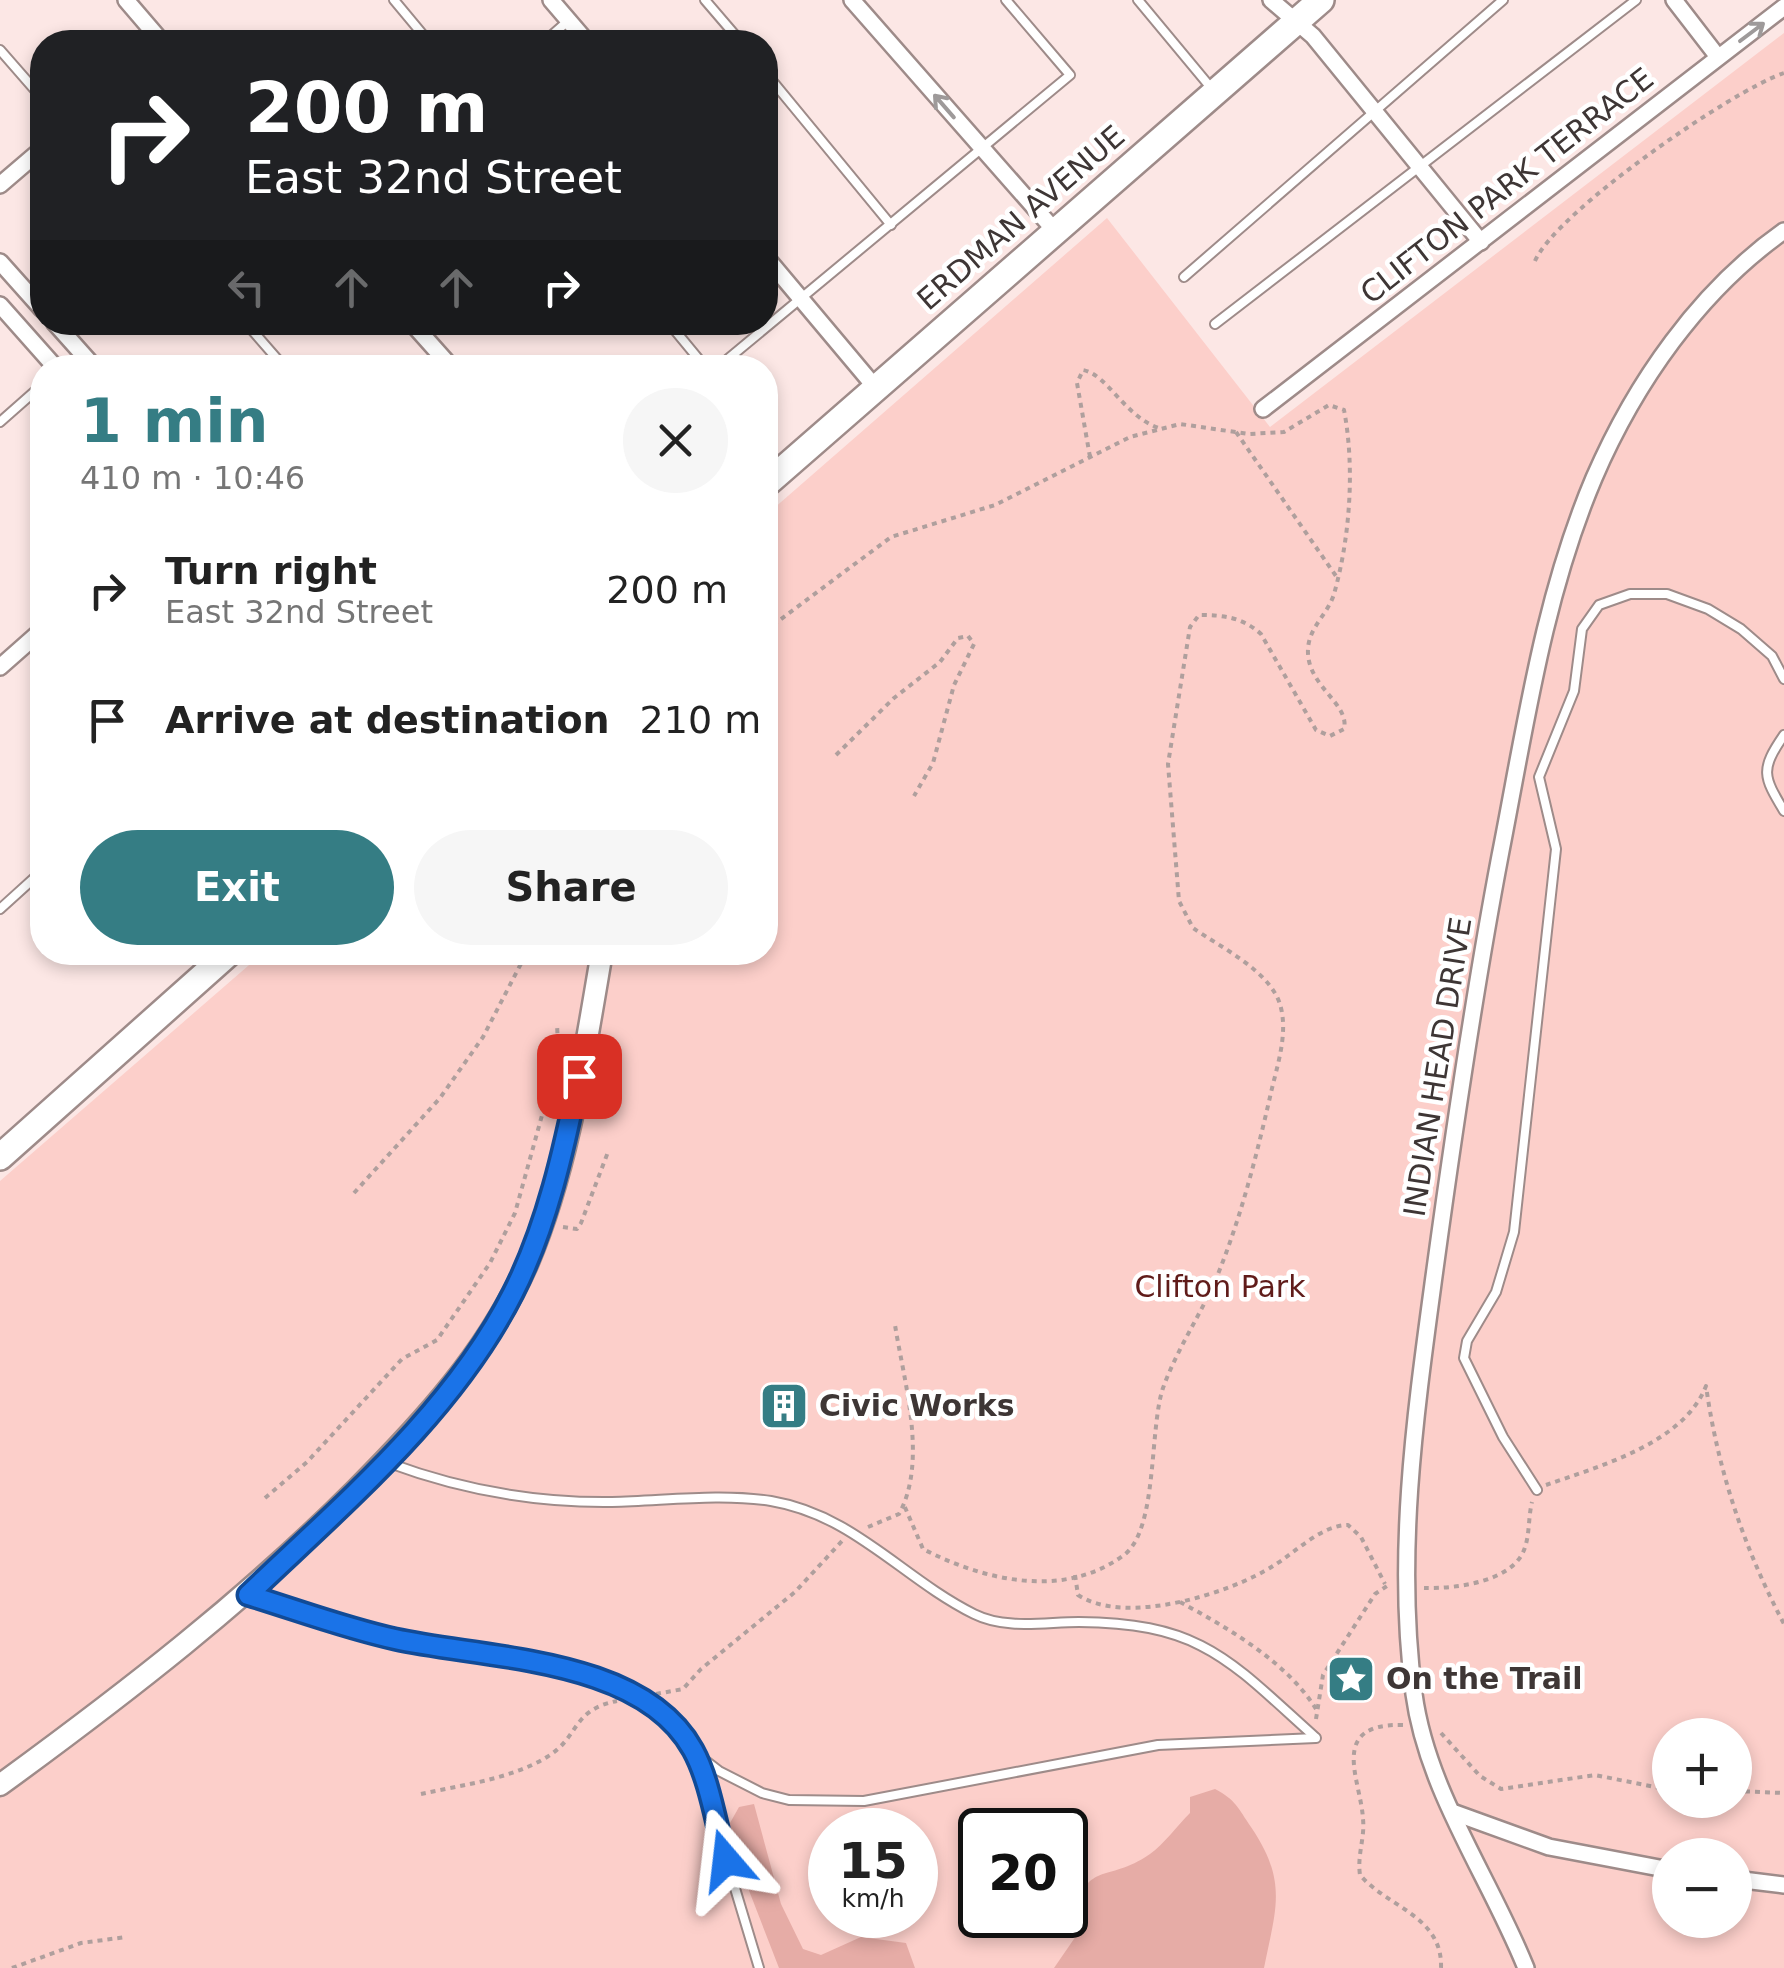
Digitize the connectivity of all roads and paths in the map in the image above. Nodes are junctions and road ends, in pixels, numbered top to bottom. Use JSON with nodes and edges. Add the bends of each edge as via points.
{"nodes":[{"id":1,"x":126,"y":0,"type":"edge"},
{"id":2,"x":394,"y":0,"type":"edge"},
{"id":3,"x":552,"y":0,"type":"edge"},
{"id":4,"x":706,"y":0,"type":"edge"},
{"id":5,"x":852,"y":0,"type":"edge"},
{"id":6,"x":1022,"y":0,"type":"edge"},
{"id":7,"x":1138,"y":0,"type":"edge"},
{"id":8,"x":1271,"y":0,"type":"edge"},
{"id":9,"x":1320,"y":0,"type":"edge"},
{"id":10,"x":1503,"y":0,"type":"edge"},
{"id":11,"x":1636,"y":0,"type":"edge"},
{"id":12,"x":1674,"y":0,"type":"edge"},
{"id":13,"x":1010,"y":4,"type":"edge"},
{"id":14,"x":1784,"y":8,"type":"edge"},
{"id":15,"x":568,"y":20,"type":"junction"},
{"id":16,"x":1296,"y":21,"type":"junction"},
{"id":17,"x":152,"y":30,"type":"edge"},
{"id":18,"x":419,"y":30,"type":"edge"},
{"id":19,"x":557,"y":30,"type":"edge"},
{"id":20,"x":577,"y":30,"type":"edge"},
{"id":21,"x":730,"y":30,"type":"edge"},
{"id":22,"x":0,"y":50,"type":"edge"},
{"id":23,"x":1718,"y":57,"type":"junction"},
{"id":24,"x":1784,"y":73,"type":"edge"},
{"id":25,"x":30,"y":84,"type":"edge"},
{"id":26,"x":778,"y":88,"type":"edge"},
{"id":27,"x":1214,"y":92,"type":"junction"},
{"id":28,"x":1377,"y":111,"type":"junction"},
{"id":29,"x":983,"y":151,"type":"junction"},
{"id":30,"x":30,"y":159,"type":"edge"},
{"id":31,"x":1423,"y":168,"type":"junction"},
{"id":32,"x":0,"y":185,"type":"edge"},
{"id":33,"x":892,"y":225,"type":"junction"},
{"id":34,"x":1784,"y":231,"type":"edge"},
{"id":35,"x":1056,"y":232,"type":"junction"},
{"id":36,"x":1482,"y":242,"type":"junction"},
{"id":37,"x":1535,"y":260,"type":"dead end"},
{"id":38,"x":0,"y":262,"type":"edge"},
{"id":39,"x":778,"y":272,"type":"edge"},
{"id":40,"x":1184,"y":277,"type":"dead end"},
{"id":41,"x":30,"y":296,"type":"edge"},
{"id":42,"x":801,"y":299,"type":"junction"},
{"id":43,"x":0,"y":306,"type":"edge"},
{"id":44,"x":778,"y":318,"type":"edge"},
{"id":45,"x":1215,"y":324,"type":"dead end"},
{"id":46,"x":66,"y":335,"type":"edge"},
{"id":47,"x":257,"y":335,"type":"edge"},
{"id":48,"x":423,"y":335,"type":"edge"},
{"id":49,"x":679,"y":335,"type":"edge"},
{"id":50,"x":757,"y":335,"type":"edge"},
{"id":51,"x":44,"y":355,"type":"edge"},
{"id":52,"x":83,"y":355,"type":"edge"},
{"id":53,"x":274,"y":355,"type":"edge"},
{"id":54,"x":440,"y":355,"type":"edge"},
{"id":55,"x":695,"y":355,"type":"edge"},
{"id":56,"x":733,"y":355,"type":"edge"},
{"id":57,"x":876,"y":387,"type":"junction"},
{"id":58,"x":30,"y":396,"type":"edge"},
{"id":59,"x":1264,"y":408,"type":"dead end"},
{"id":60,"x":0,"y":422,"type":"edge"},
{"id":61,"x":1160,"y":428,"type":"junction"},
{"id":62,"x":1236,"y":432,"type":"junction"},
{"id":63,"x":1090,"y":457,"type":"junction"},
{"id":64,"x":778,"y":474,"type":"edge"},
{"id":65,"x":1337,"y":577,"type":"junction"},
{"id":66,"x":778,"y":621,"type":"edge"},
{"id":67,"x":30,"y":641,"type":"edge"},
{"id":68,"x":0,"y":667,"type":"edge"},
{"id":69,"x":1784,"y":679,"type":"edge"},
{"id":70,"x":1784,"y":735,"type":"edge"},
{"id":71,"x":836,"y":754,"type":"dead end"},
{"id":72,"x":914,"y":796,"type":"dead end"},
{"id":73,"x":1784,"y":812,"type":"edge"},
{"id":74,"x":30,"y":881,"type":"edge"},
{"id":75,"x":0,"y":909,"type":"edge"},
{"id":76,"x":215,"y":965,"type":"edge"},
{"id":77,"x":520,"y":965,"type":"edge"},
{"id":78,"x":600,"y":965,"type":"edge"},
{"id":79,"x":557,"y":1024,"type":"dead end"},
{"id":80,"x":4,"y":1145,"type":"edge"},
{"id":81,"x":608,"y":1152,"type":"dead end"},
{"id":82,"x":354,"y":1193,"type":"dead end"},
{"id":83,"x":515,"y":1213,"type":"junction"},
{"id":84,"x":543,"y":1220,"type":"junction"},
{"id":85,"x":384,"y":1462,"type":"junction"},
{"id":86,"x":1537,"y":1490,"type":"junction"},
{"id":87,"x":265,"y":1498,"type":"dead end"},
{"id":88,"x":904,"y":1505,"type":"dead end"},
{"id":89,"x":1075,"y":1575,"type":"junction"},
{"id":90,"x":1384,"y":1584,"type":"junction"},
{"id":91,"x":1408,"y":1586,"type":"junction"},
{"id":92,"x":248,"y":1595,"type":"junction"},
{"id":93,"x":1180,"y":1602,"type":"junction"},
{"id":94,"x":1784,"y":1624,"type":"edge"},
{"id":95,"x":615,"y":1702,"type":"dead end"},
{"id":96,"x":1316,"y":1710,"type":"junction"},
{"id":97,"x":1316,"y":1738,"type":"junction"},
{"id":98,"x":694,"y":1751,"type":"junction"},
{"id":99,"x":0,"y":1785,"type":"edge"},
{"id":100,"x":1752,"y":1792,"type":"edge"},
{"id":101,"x":1784,"y":1793,"type":"edge"},
{"id":102,"x":421,"y":1794,"type":"dead end"},
{"id":103,"x":1455,"y":1813,"type":"junction"},
{"id":104,"x":1652,"y":1867,"type":"edge"},
{"id":105,"x":1752,"y":1881,"type":"edge"},
{"id":106,"x":1784,"y":1885,"type":"edge"},
{"id":107,"x":126,"y":1937,"type":"dead end"},
{"id":108,"x":12,"y":1968,"type":"edge"},
{"id":109,"x":759,"y":1968,"type":"edge"},
{"id":110,"x":1526,"y":1968,"type":"edge"}],
"edges":[{"from":1,"to":17,"type":"street"},
{"from":2,"to":18,"type":"lane"},
{"from":3,"to":15,"type":"street"},
{"from":4,"to":21,"type":"lane"},
{"from":29,"to":5,"type":"street","one_way":true},
{"from":6,"to":13,"type":"lane"},
{"from":7,"to":27,"type":"lane"},
{"from":8,"to":16,"type":"street"},
{"from":9,"to":16,"type":"main road","name":"ERDMAN AVENUE"},
{"from":10,"to":28,"type":"lane"},
{"from":11,"to":31,"type":"lane"},
{"from":12,"to":23,"type":"street"},
{"from":13,"to":29,"type":"lane","via":[[1070,74]]},
{"from":23,"to":14,"type":"street","name":"CLIFTON PARK TERRACE","one_way":true},
{"from":15,"to":19,"type":"lane"},
{"from":15,"to":20,"type":"street"},
{"from":16,"to":27,"type":"main road","name":"ERDMAN AVENUE"},
{"from":16,"to":28,"type":"street"},
{"from":22,"to":25,"type":"lane"},
{"from":23,"to":36,"type":"street","name":"CLIFTON PARK TERRACE"},
{"from":24,"to":37,"type":"path","via":[[1724,102],[1639,165],[1556,230]]},
{"from":26,"to":33,"type":"lane"},
{"from":27,"to":35,"type":"main road","name":"ERDMAN AVENUE"},
{"from":28,"to":31,"type":"street"},
{"from":28,"to":40,"type":"lane"},
{"from":29,"to":33,"type":"lane"},
{"from":29,"to":35,"type":"street"},
{"from":30,"to":32,"type":"street"},
{"from":31,"to":36,"type":"street"},
{"from":31,"to":45,"type":"lane"},
{"from":33,"to":42,"type":"lane"},
{"from":34,"to":91,"type":"street","name":"INDIAN HEAD DRIVE","via":[[1724,281],[1658,362],[1595,474],[1556,586],[1471,1008],[1414,1426]]},
{"from":35,"to":57,"type":"main road","name":"ERDMAN AVENUE"},
{"from":36,"to":59,"type":"street","name":"CLIFTON PARK TERRACE"},
{"from":38,"to":41,"type":"street"},
{"from":39,"to":42,"type":"street"},
{"from":42,"to":44,"type":"lane"},
{"from":42,"to":57,"type":"street"},
{"from":43,"to":51,"type":"street"},
{"from":46,"to":52,"type":"street"},
{"from":47,"to":53,"type":"lane"},
{"from":48,"to":54,"type":"street"},
{"from":49,"to":55,"type":"lane"},
{"from":50,"to":56,"type":"lane"},
{"from":57,"to":64,"type":"main road","name":"ERDMAN AVENUE"},
{"from":58,"to":60,"type":"lane"},
{"from":61,"to":62,"type":"path","via":[[1196,424]]},
{"from":61,"to":63,"type":"path"},
{"from":61,"to":63,"type":"path","via":[[1129,412],[1094,373],[1083,370],[1077,382]]},
{"from":62,"to":65,"type":"path"},
{"from":62,"to":65,"type":"path","via":[[1284,432],[1329,405],[1344,410],[1350,469]]},
{"from":63,"to":66,"type":"path","via":[[995,505],[891,536]]},
{"from":65,"to":89,"type":"path","via":[[1308,645],[1312,676],[1346,720],[1337,735],[1316,730],[1250,624],[1199,615],[1190,627],[1168,744],[1179,901],[1193,928],[1271,988],[1280,1002],[1282,1038],[1236,1227],[1164,1387],[1136,1541],[1126,1554]]},
{"from":67,"to":68,"type":"street"},
{"from":69,"to":86,"type":"lane","via":[[1772,656],[1741,629],[1667,594],[1630,594],[1599,605],[1582,629],[1574,690],[1539,777],[1556,849],[1514,1232],[1496,1292],[1464,1358]]},
{"from":70,"to":73,"type":"lane","via":[[1766,766],[1766,781]]},
{"from":71,"to":72,"type":"path","via":[[958,638],[968,636],[974,644],[954,685],[941,743]]},
{"from":74,"to":75,"type":"lane"},
{"from":76,"to":80,"type":"main road"},
{"from":77,"to":82,"type":"path","via":[[440,1098]]},
{"from":78,"to":84,"type":"street"},
{"from":79,"to":83,"type":"path","via":[[549,1090]]},
{"from":81,"to":84,"type":"path","via":[[577,1228]]},
{"from":83,"to":84,"type":"path"},
{"from":83,"to":87,"type":"path","via":[[437,1340],[402,1360]]},
{"from":84,"to":85,"type":"street","via":[[494,1327]]},
{"from":85,"to":92,"type":"street"},
{"from":85,"to":97,"type":"lane","via":[[516,1495],[606,1502],[754,1499],[815,1512],[976,1615],[1010,1623],[1140,1627],[1191,1638],[1239,1668]]},
{"from":86,"to":91,"type":"path","via":[[1524,1549],[1510,1568],[1438,1589]]},
{"from":86,"to":94,"type":"path","via":[[1662,1435],[1695,1408],[1706,1386],[1736,1517]]},
{"from":88,"to":89,"type":"path","via":[[916,1542],[968,1570],[1010,1581]]},
{"from":89,"to":93,"type":"path","via":[[1078,1595],[1099,1604]]},
{"from":90,"to":91,"type":"path"},
{"from":90,"to":93,"type":"path","via":[[1356,1529],[1340,1524],[1242,1584]]},
{"from":90,"to":96,"type":"path","via":[[1322,1674]]},
{"from":91,"to":103,"type":"street","name":"INDIAN HEAD DRIVE","via":[[1420,1727]]},
{"from":92,"to":98,"type":"lane","via":[[366,1632],[601,1680],[668,1718]]},
{"from":92,"to":99,"type":"street"},
{"from":93,"to":96,"type":"path","via":[[1276,1666]]},
{"from":95,"to":102,"type":"path","via":[[583,1714],[548,1756]]},
{"from":96,"to":97,"type":"path"},
{"from":97,"to":98,"type":"lane","via":[[1158,1746],[838,1803],[762,1793]]},
{"from":98,"to":109,"type":"lane"},
{"from":100,"to":101,"type":"path"},
{"from":103,"to":104,"type":"street","via":[[1549,1847]]},
{"from":103,"to":110,"type":"street","name":"INDIAN HEAD DRIVE"},
{"from":105,"to":106,"type":"street"},
{"from":107,"to":108,"type":"path","via":[[81,1943]]}]}
